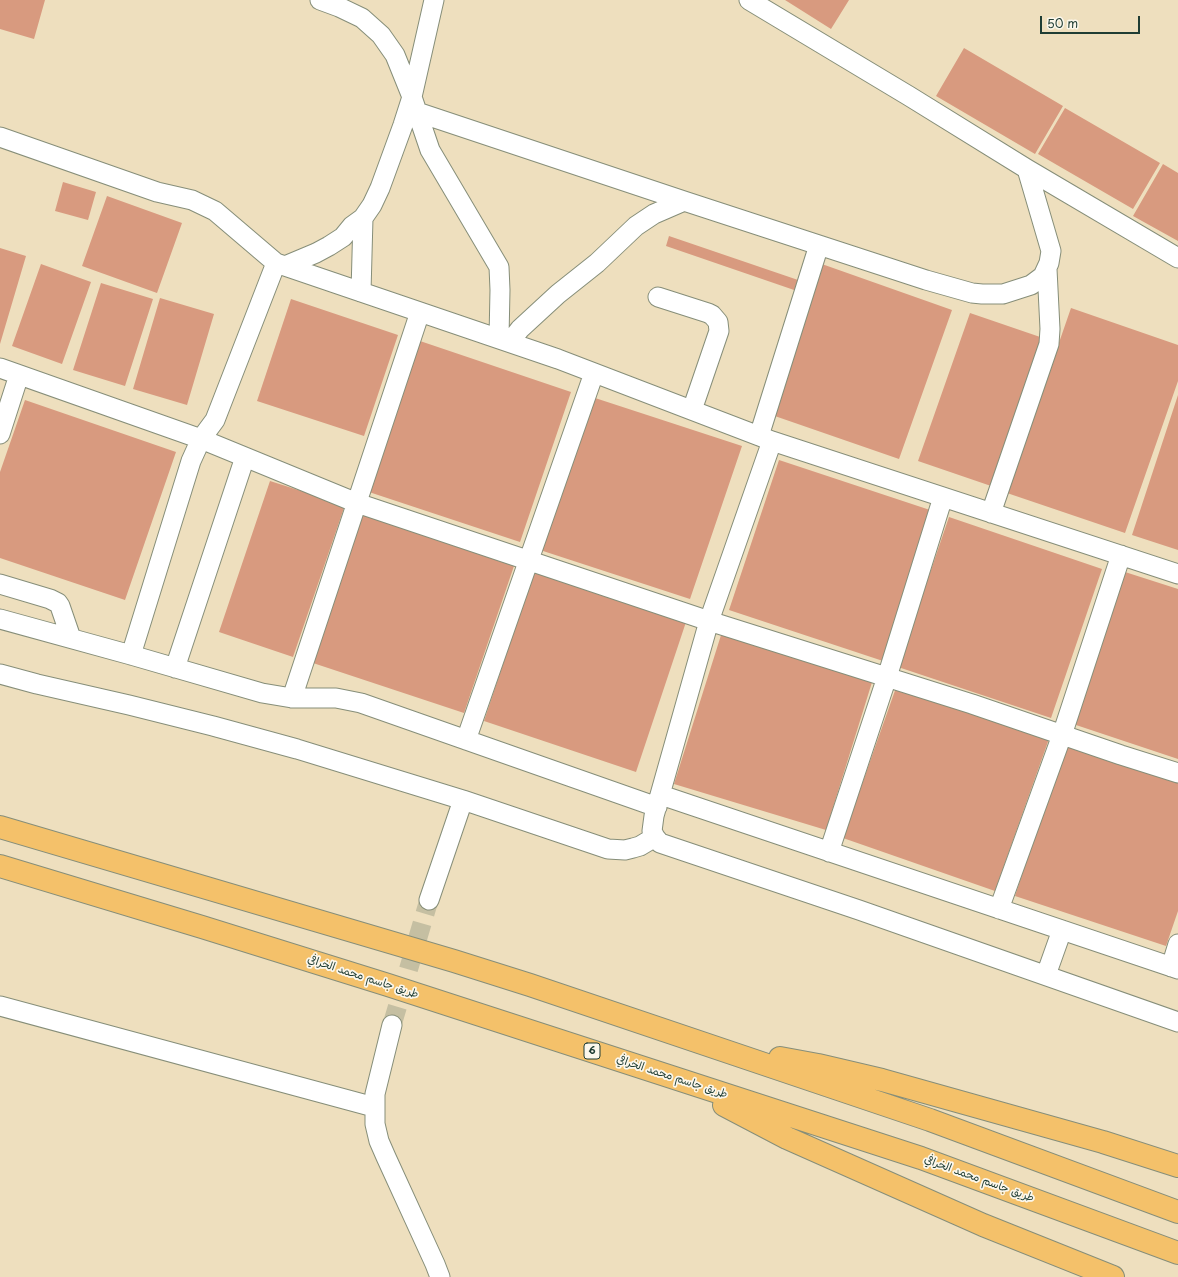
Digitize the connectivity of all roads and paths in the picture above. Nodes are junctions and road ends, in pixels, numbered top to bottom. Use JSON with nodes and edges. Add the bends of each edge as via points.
{"nodes":[{"id":1,"x":320,"y":0,"type":"edge"},
{"id":2,"x":434,"y":0,"type":"edge"},
{"id":3,"x":749,"y":0,"type":"edge"},
{"id":4,"x":414,"y":104,"type":"junction"},
{"id":5,"x":0,"y":137,"type":"edge"},
{"id":6,"x":1027,"y":169,"type":"junction"},
{"id":7,"x":684,"y":201,"type":"junction"},
{"id":8,"x":363,"y":218,"type":"junction"},
{"id":9,"x":819,"y":245,"type":"junction"},
{"id":10,"x":1178,"y":258,"type":"edge"},
{"id":11,"x":280,"y":264,"type":"junction"},
{"id":12,"x":1047,"y":269,"type":"junction"},
{"id":13,"x":361,"y":292,"type":"junction"},
{"id":14,"x":658,"y":297,"type":"dead end"},
{"id":15,"x":420,"y":312,"type":"junction"},
{"id":16,"x":505,"y":340,"type":"junction"},
{"id":17,"x":0,"y":368,"type":"edge"},
{"id":18,"x":594,"y":373,"type":"junction"},
{"id":19,"x":19,"y":375,"type":"junction"},
{"id":20,"x":692,"y":410,"type":"junction"},
{"id":21,"x":0,"y":434,"type":"edge"},
{"id":22,"x":201,"y":439,"type":"junction"},
{"id":23,"x":765,"y":439,"type":"junction"},
{"id":24,"x":245,"y":457,"type":"junction"},
{"id":25,"x":943,"y":497,"type":"junction"},
{"id":26,"x":356,"y":503,"type":"junction"},
{"id":27,"x":992,"y":513,"type":"junction"},
{"id":28,"x":1121,"y":555,"type":"junction"},
{"id":29,"x":530,"y":561,"type":"junction"},
{"id":30,"x":1178,"y":574,"type":"edge"},
{"id":31,"x":0,"y":584,"type":"edge"},
{"id":32,"x":0,"y":618,"type":"edge"},
{"id":33,"x":709,"y":621,"type":"junction"},
{"id":34,"x":71,"y":638,"type":"junction"},
{"id":35,"x":131,"y":655,"type":"junction"},
{"id":36,"x":175,"y":668,"type":"junction"},
{"id":37,"x":0,"y":674,"type":"edge"},
{"id":38,"x":888,"y":677,"type":"junction"},
{"id":39,"x":292,"y":698,"type":"junction"},
{"id":40,"x":1062,"y":735,"type":"junction"},
{"id":41,"x":466,"y":740,"type":"junction"},
{"id":42,"x":1178,"y":773,"type":"edge"},
{"id":43,"x":463,"y":800,"type":"junction"},
{"id":44,"x":659,"y":801,"type":"junction"},
{"id":45,"x":0,"y":827,"type":"edge"},
{"id":46,"x":654,"y":837,"type":"junction"},
{"id":47,"x":829,"y":852,"type":"junction"},
{"id":48,"x":0,"y":866,"type":"edge"},
{"id":49,"x":430,"y":900,"type":"tunnel mouth"},
{"id":50,"x":999,"y":909,"type":"junction"},
{"id":51,"x":1062,"y":930,"type":"junction"},
{"id":52,"x":1178,"y":944,"type":"edge"},
{"id":53,"x":1174,"y":968,"type":"edge"},
{"id":54,"x":1046,"y":975,"type":"junction"},
{"id":55,"x":0,"y":1006,"type":"edge"},
{"id":56,"x":1178,"y":1022,"type":"edge"},
{"id":57,"x":392,"y":1025,"type":"tunnel mouth"},
{"id":58,"x":720,"y":1049,"type":"junction"},
{"id":59,"x":670,"y":1076,"type":"junction"},
{"id":60,"x":374,"y":1107,"type":"junction"},
{"id":61,"x":1178,"y":1166,"type":"edge"},
{"id":62,"x":1178,"y":1212,"type":"edge"},
{"id":63,"x":1178,"y":1253,"type":"edge"},
{"id":64,"x":440,"y":1277,"type":"edge"},
{"id":65,"x":1113,"y":1277,"type":"edge"}],
"edges":[{"from":1,"to":4,"type":"street","via":[[362,18],[381,35],[395,55]]},
{"from":2,"to":4,"type":"street"},
{"from":3,"to":6,"type":"street"},
{"from":4,"to":7,"type":"street"},
{"from":4,"to":8,"type":"street","via":[[380,188]]},
{"from":4,"to":16,"type":"street","via":[[430,150],[498,267]]},
{"from":5,"to":11,"type":"street","via":[[157,192],[198,203],[215,211]]},
{"from":6,"to":10,"type":"street"},
{"from":6,"to":12,"type":"street","via":[[1051,250]]},
{"from":7,"to":9,"type":"street"},
{"from":7,"to":16,"type":"street","via":[[654,214],[636,226],[597,263]]},
{"from":8,"to":11,"type":"street","via":[[329,246],[316,253]]},
{"from":8,"to":13,"type":"street"},
{"from":9,"to":12,"type":"street","via":[[972,293],[1003,294],[1031,285],[1043,276]]},
{"from":9,"to":23,"type":"street"},
{"from":11,"to":13,"type":"street"},
{"from":11,"to":22,"type":"street","via":[[215,420]]},
{"from":12,"to":27,"type":"street","via":[[1049,344]]},
{"from":13,"to":15,"type":"street"},
{"from":14,"to":20,"type":"street","via":[[708,313],[718,322],[719,331]]},
{"from":15,"to":16,"type":"street"},
{"from":15,"to":26,"type":"street"},
{"from":16,"to":18,"type":"street"},
{"from":17,"to":19,"type":"street"},
{"from":18,"to":20,"type":"street"},
{"from":18,"to":29,"type":"street"},
{"from":19,"to":21,"type":"street"},
{"from":19,"to":22,"type":"street"},
{"from":20,"to":23,"type":"street"},
{"from":22,"to":24,"type":"street"},
{"from":22,"to":35,"type":"street","via":[[191,461]]},
{"from":23,"to":25,"type":"street"},
{"from":23,"to":33,"type":"street"},
{"from":24,"to":26,"type":"street"},
{"from":24,"to":36,"type":"street"},
{"from":25,"to":27,"type":"street"},
{"from":25,"to":38,"type":"street"},
{"from":26,"to":29,"type":"street"},
{"from":26,"to":39,"type":"street"},
{"from":27,"to":28,"type":"street"},
{"from":28,"to":30,"type":"street"},
{"from":28,"to":40,"type":"street"},
{"from":29,"to":33,"type":"street"},
{"from":29,"to":41,"type":"street"},
{"from":31,"to":34,"type":"street","via":[[54,600],[60,606]]},
{"from":32,"to":34,"type":"street"},
{"from":33,"to":38,"type":"street"},
{"from":33,"to":44,"type":"street"},
{"from":34,"to":35,"type":"street"},
{"from":35,"to":36,"type":"street"},
{"from":36,"to":39,"type":"street","via":[[262,694]]},
{"from":37,"to":43,"type":"street","via":[[213,726]]},
{"from":38,"to":40,"type":"street"},
{"from":38,"to":47,"type":"street"},
{"from":39,"to":41,"type":"street","via":[[336,698],[361,703]]},
{"from":40,"to":42,"type":"street"},
{"from":40,"to":50,"type":"street"},
{"from":41,"to":44,"type":"street"},
{"from":43,"to":46,"type":"street","via":[[608,849],[633,848]]},
{"from":43,"to":49,"type":"street"},
{"from":44,"to":46,"type":"street","via":[[654,816]]},
{"from":44,"to":47,"type":"street"},
{"from":45,"to":58,"type":"highway","via":[[454,961]]},
{"from":46,"to":54,"type":"street","via":[[660,843]]},
{"from":47,"to":50,"type":"street"},
{"from":48,"to":59,"type":"highway","name":"طريق جاسم محمد الخرافي","number":"6","via":[[299,957]]},
{"from":50,"to":51,"type":"street"},
{"from":51,"to":53,"type":"street"},
{"from":51,"to":54,"type":"street"},
{"from":52,"to":53,"type":"street"},
{"from":54,"to":56,"type":"street"},
{"from":55,"to":60,"type":"street"},
{"from":57,"to":60,"type":"street","via":[[377,1081]]},
{"from":58,"to":61,"type":"highway","via":[[818,1065],[882,1080],[1103,1142]]},
{"from":58,"to":62,"type":"highway","via":[[930,1120]]},
{"from":59,"to":63,"type":"highway","name":"طريق جاسم محمد الخرافي","number":"6","via":[[921,1158]]},
{"from":59,"to":65,"type":"highway","via":[[787,1138],[983,1225]]},
{"from":60,"to":64,"type":"street","via":[[379,1141]]}]}
